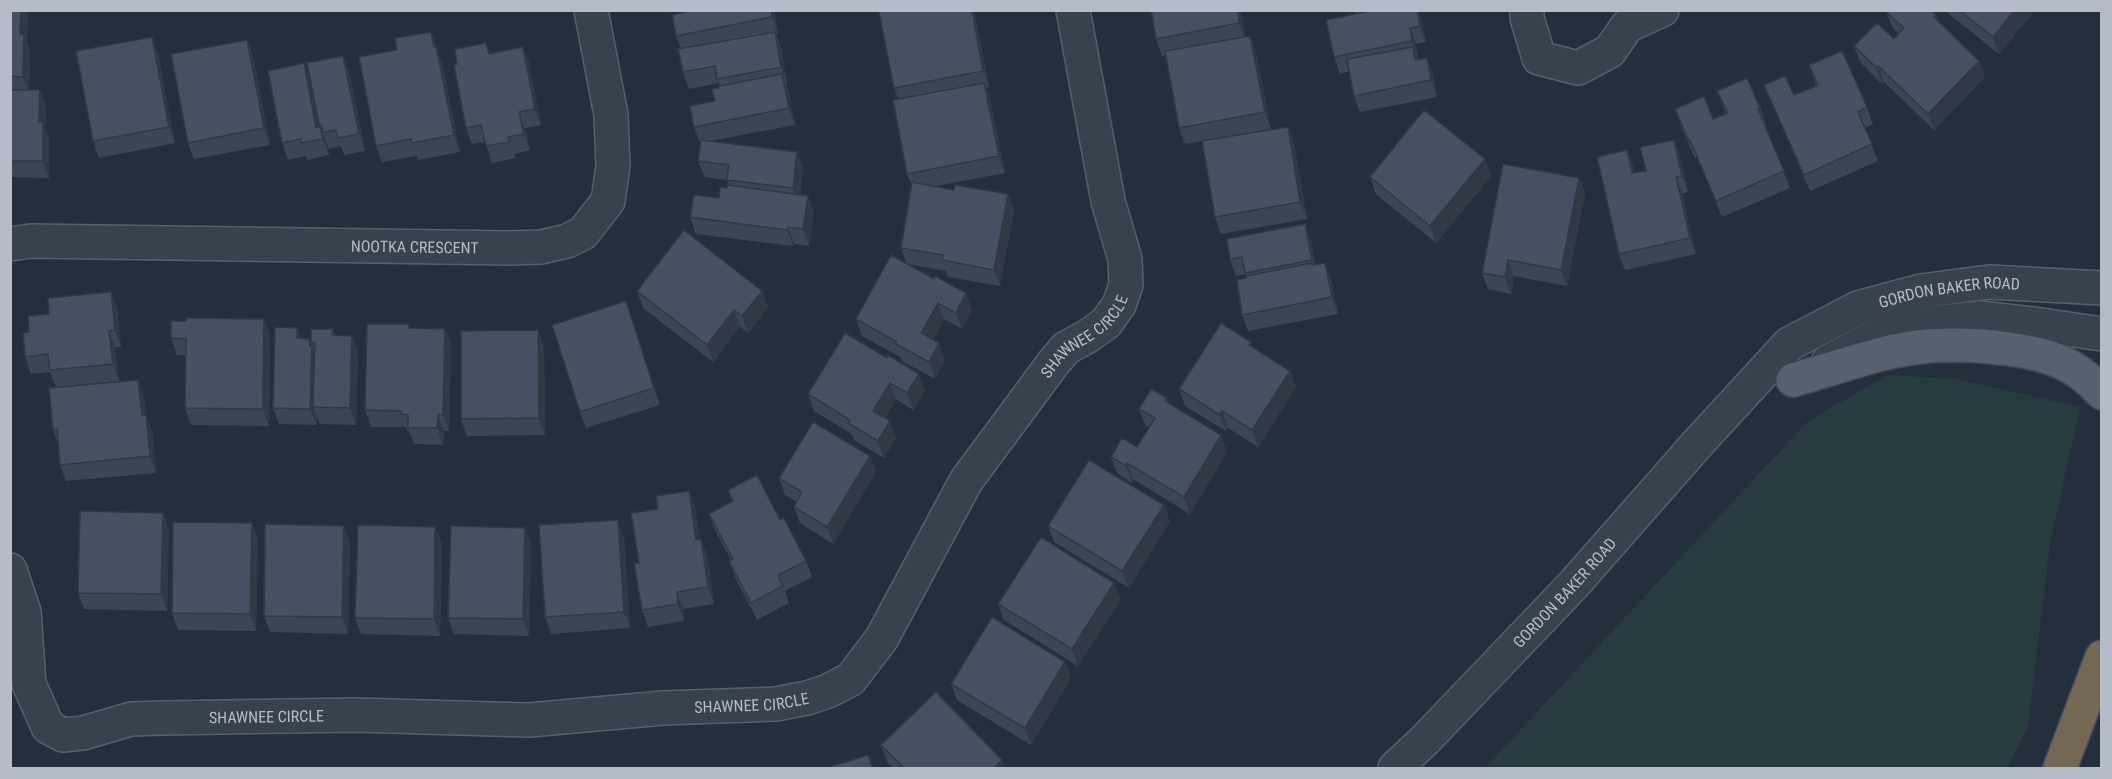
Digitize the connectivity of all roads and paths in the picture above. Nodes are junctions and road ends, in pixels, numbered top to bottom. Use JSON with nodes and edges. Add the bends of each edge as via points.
{"nodes":[{"id":1,"x":591,"y":10,"type":"edge"},
{"id":2,"x":1073,"y":10,"type":"edge"},
{"id":3,"x":1527,"y":10,"type":"edge"},
{"id":4,"x":1662,"y":10,"type":"edge"},
{"id":5,"x":10,"y":244,"type":"edge"},
{"id":6,"x":2102,"y":288,"type":"edge"},
{"id":7,"x":2102,"y":334,"type":"edge"},
{"id":8,"x":1793,"y":380,"type":"junction"},
{"id":9,"x":2102,"y":393,"type":"edge"},
{"id":10,"x":1729,"y":411,"type":"junction"},
{"id":11,"x":10,"y":570,"type":"edge"},
{"id":12,"x":2102,"y":657,"type":"edge"},
{"id":13,"x":1395,"y":768,"type":"edge"},
{"id":14,"x":2060,"y":768,"type":"edge"}],
"edges":[{"from":1,"to":5,"type":"street","name":"NOOTKA CRESCENT","via":[[610,115],[613,166],[608,201],[583,233],[567,241],[541,248],[55,241]]},
{"from":2,"to":11,"type":"street","name":"SHAWNEE CIRCLE","via":[[1108,201],[1125,260],[1126,285],[1106,323],[1066,348],[966,481],[882,638],[851,679],[836,687],[776,704],[663,708],[529,720],[356,715],[131,719],[63,735],[48,728],[30,684],[24,612]]},
{"from":3,"to":4,"type":"street","via":[[1539,58],[1578,68],[1610,51],[1627,26]]},
{"from":6,"to":10,"type":"street","name":"GORDON BAKER ROAD","via":[[1989,282],[1921,291],[1858,308],[1789,344]]},
{"from":7,"to":8,"type":"street","name":"GORDON BAKER ROAD","via":[[1980,318],[1920,324],[1876,336]]},
{"from":8,"to":9,"type":"main road","via":[[1925,346],[1976,344],[2037,353],[2067,364]]},
{"from":8,"to":10,"type":"street","name":"GORDON BAKER ROAD"},
{"from":10,"to":13,"type":"street","name":"GORDON BAKER ROAD","via":[[1574,584]]},
{"from":12,"to":14,"type":"highway"}]}
